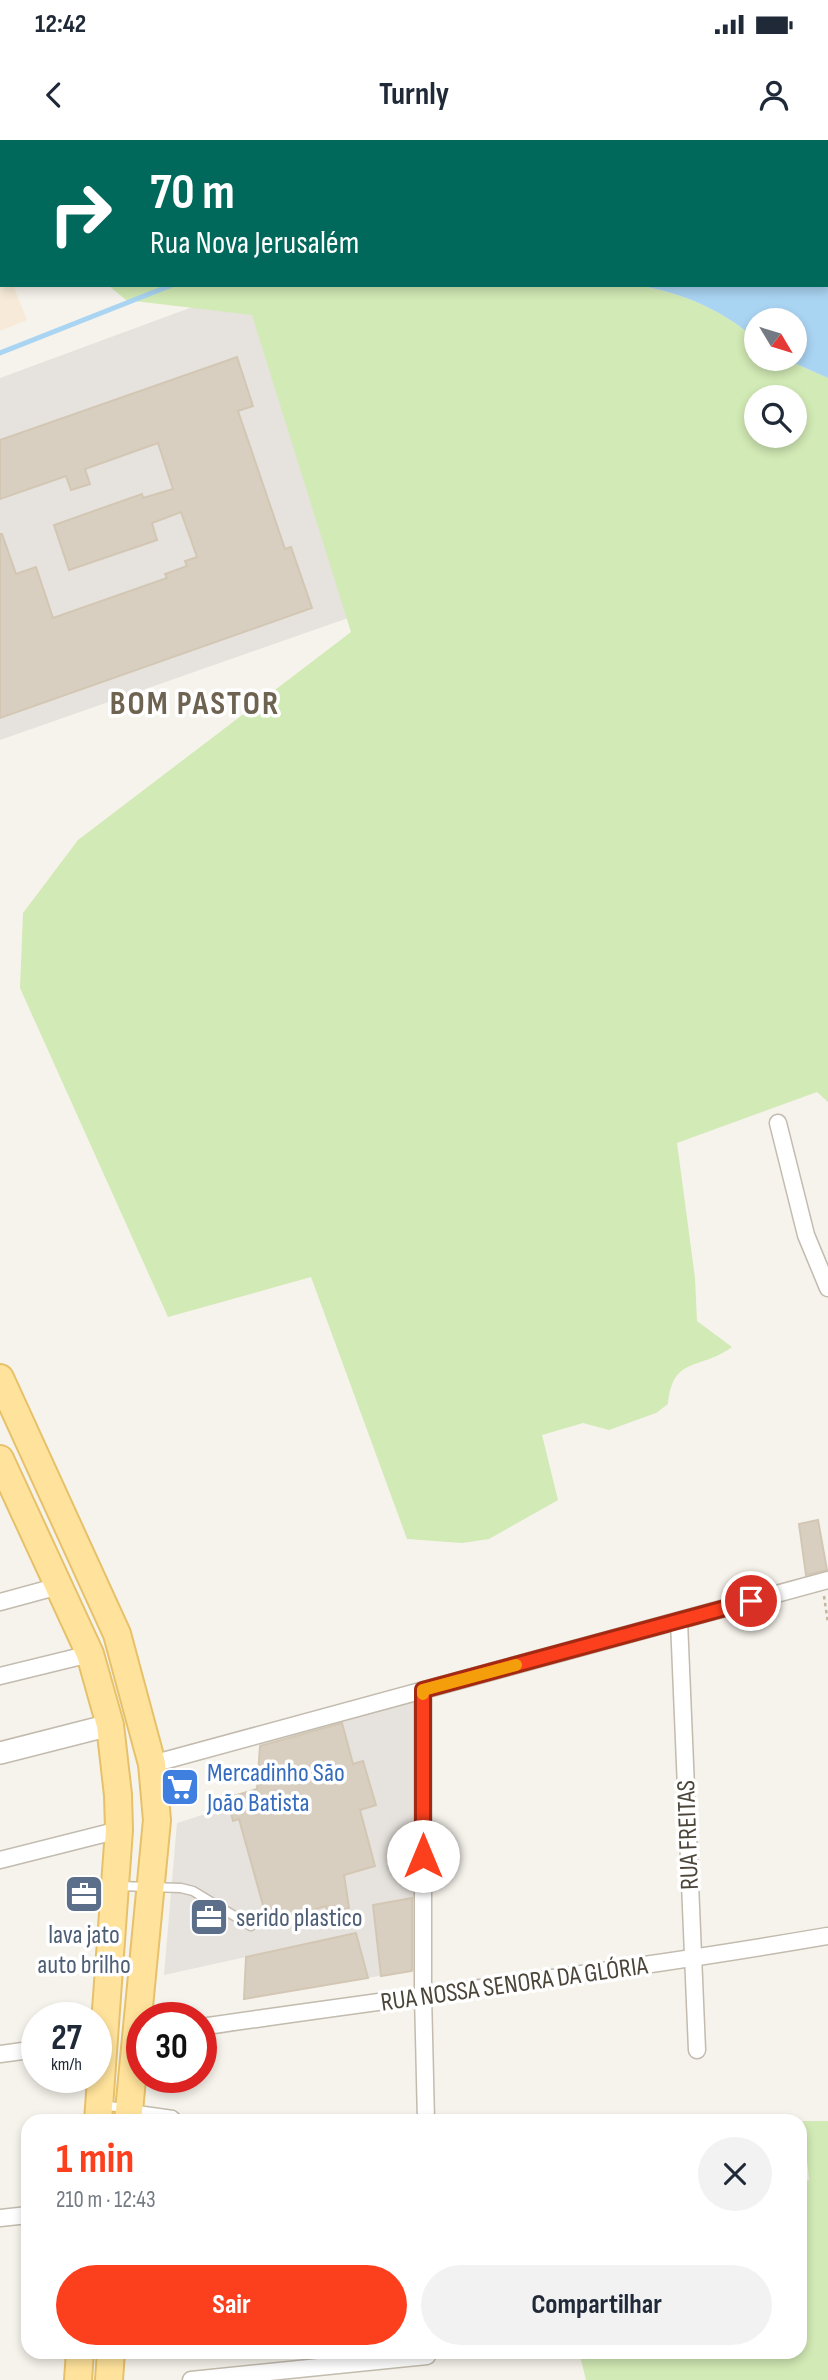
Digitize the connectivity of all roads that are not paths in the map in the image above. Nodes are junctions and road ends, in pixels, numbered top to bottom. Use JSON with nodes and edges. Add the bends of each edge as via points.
{"nodes":[{"id":1,"x":778,"y":1124,"type":"dead end"},
{"id":2,"x":828,"y":1288,"type":"edge"},
{"id":3,"x":0,"y":1378,"type":"edge"},
{"id":4,"x":35,"y":1455,"type":"junction"},
{"id":5,"x":2,"y":1463,"type":"edge"},
{"id":6,"x":825,"y":1581,"type":"edge"},
{"id":7,"x":59,"y":1586,"type":"junction"},
{"id":8,"x":0,"y":1602,"type":"edge"},
{"id":9,"x":679,"y":1621,"type":"junction"},
{"id":10,"x":90,"y":1654,"type":"junction"},
{"id":11,"x":0,"y":1676,"type":"edge"},
{"id":12,"x":423,"y":1690,"type":"junction"},
{"id":13,"x":110,"y":1725,"type":"junction"},
{"id":14,"x":0,"y":1752,"type":"edge"},
{"id":15,"x":152,"y":1764,"type":"junction"},
{"id":16,"x":119,"y":1830,"type":"junction"},
{"id":17,"x":0,"y":1860,"type":"edge"},
{"id":18,"x":116,"y":1886,"type":"junction"},
{"id":19,"x":151,"y":1886,"type":"junction"},
{"id":20,"x":251,"y":1926,"type":"dead end"},
{"id":21,"x":827,"y":1936,"type":"edge"},
{"id":22,"x":692,"y":1959,"type":"junction"},
{"id":23,"x":423,"y":1994,"type":"junction"},
{"id":24,"x":104,"y":2002,"type":"edge"},
{"id":25,"x":141,"y":2002,"type":"edge"},
{"id":26,"x":217,"y":2025,"type":"edge"},
{"id":27,"x":697,"y":2050,"type":"dead end"},
{"id":28,"x":21,"y":2051,"type":"edge"},
{"id":29,"x":0,"y":2054,"type":"edge"},
{"id":30,"x":99,"y":2093,"type":"edge"},
{"id":31,"x":131,"y":2093,"type":"edge"},
{"id":32,"x":99,"y":2113,"type":"edge"},
{"id":33,"x":128,"y":2114,"type":"edge"},
{"id":34,"x":426,"y":2114,"type":"edge"},
{"id":35,"x":21,"y":2216,"type":"edge"},
{"id":36,"x":0,"y":2218,"type":"edge"},
{"id":37,"x":80,"y":2359,"type":"edge"},
{"id":38,"x":110,"y":2359,"type":"edge"},
{"id":39,"x":398,"y":2359,"type":"edge"},
{"id":40,"x":78,"y":2380,"type":"edge"},
{"id":41,"x":109,"y":2380,"type":"edge"},
{"id":42,"x":191,"y":2380,"type":"edge"}],
"edges":[{"from":1,"to":2,"type":"street","via":[[806,1235]]},
{"from":3,"to":4,"type":"main road"},
{"from":4,"to":5,"type":"main road"},
{"from":4,"to":15,"type":"main road","via":[[117,1633]]},
{"from":5,"to":7,"type":"main road"},
{"from":6,"to":9,"type":"street"},
{"from":7,"to":8,"type":"street"},
{"from":7,"to":10,"type":"main road"},
{"from":9,"to":12,"type":"street"},
{"from":9,"to":22,"type":"street","name":"RUA FREITAS"},
{"from":10,"to":11,"type":"street"},
{"from":10,"to":13,"type":"main road"},
{"from":12,"to":15,"type":"street"},
{"from":12,"to":23,"type":"street"},
{"from":13,"to":14,"type":"street"},
{"from":13,"to":16,"type":"main road"},
{"from":15,"to":19,"type":"main road","via":[[157,1820]]},
{"from":16,"to":17,"type":"street"},
{"from":16,"to":18,"type":"main road"},
{"from":18,"to":19,"type":"lane"},
{"from":18,"to":24,"type":"main road"},
{"from":19,"to":20,"type":"lane","via":[[193,1891]]},
{"from":19,"to":25,"type":"main road"},
{"from":21,"to":22,"type":"street","name":"RUA NOSSA SENORA DA GLÓRIA"},
{"from":22,"to":23,"type":"street","name":"RUA NOSSA SENORA DA GLÓRIA"},
{"from":22,"to":27,"type":"street","name":"RUA FREITAS"},
{"from":23,"to":26,"type":"street","name":"RUA NOSSA SENORA DA GLÓRIA"},
{"from":23,"to":34,"type":"street"},
{"from":28,"to":29,"type":"street"},
{"from":30,"to":32,"type":"main road"},
{"from":31,"to":33,"type":"main road"},
{"from":35,"to":36,"type":"street"},
{"from":37,"to":40,"type":"main road"},
{"from":38,"to":41,"type":"main road"},
{"from":39,"to":42,"type":"street"}]}
